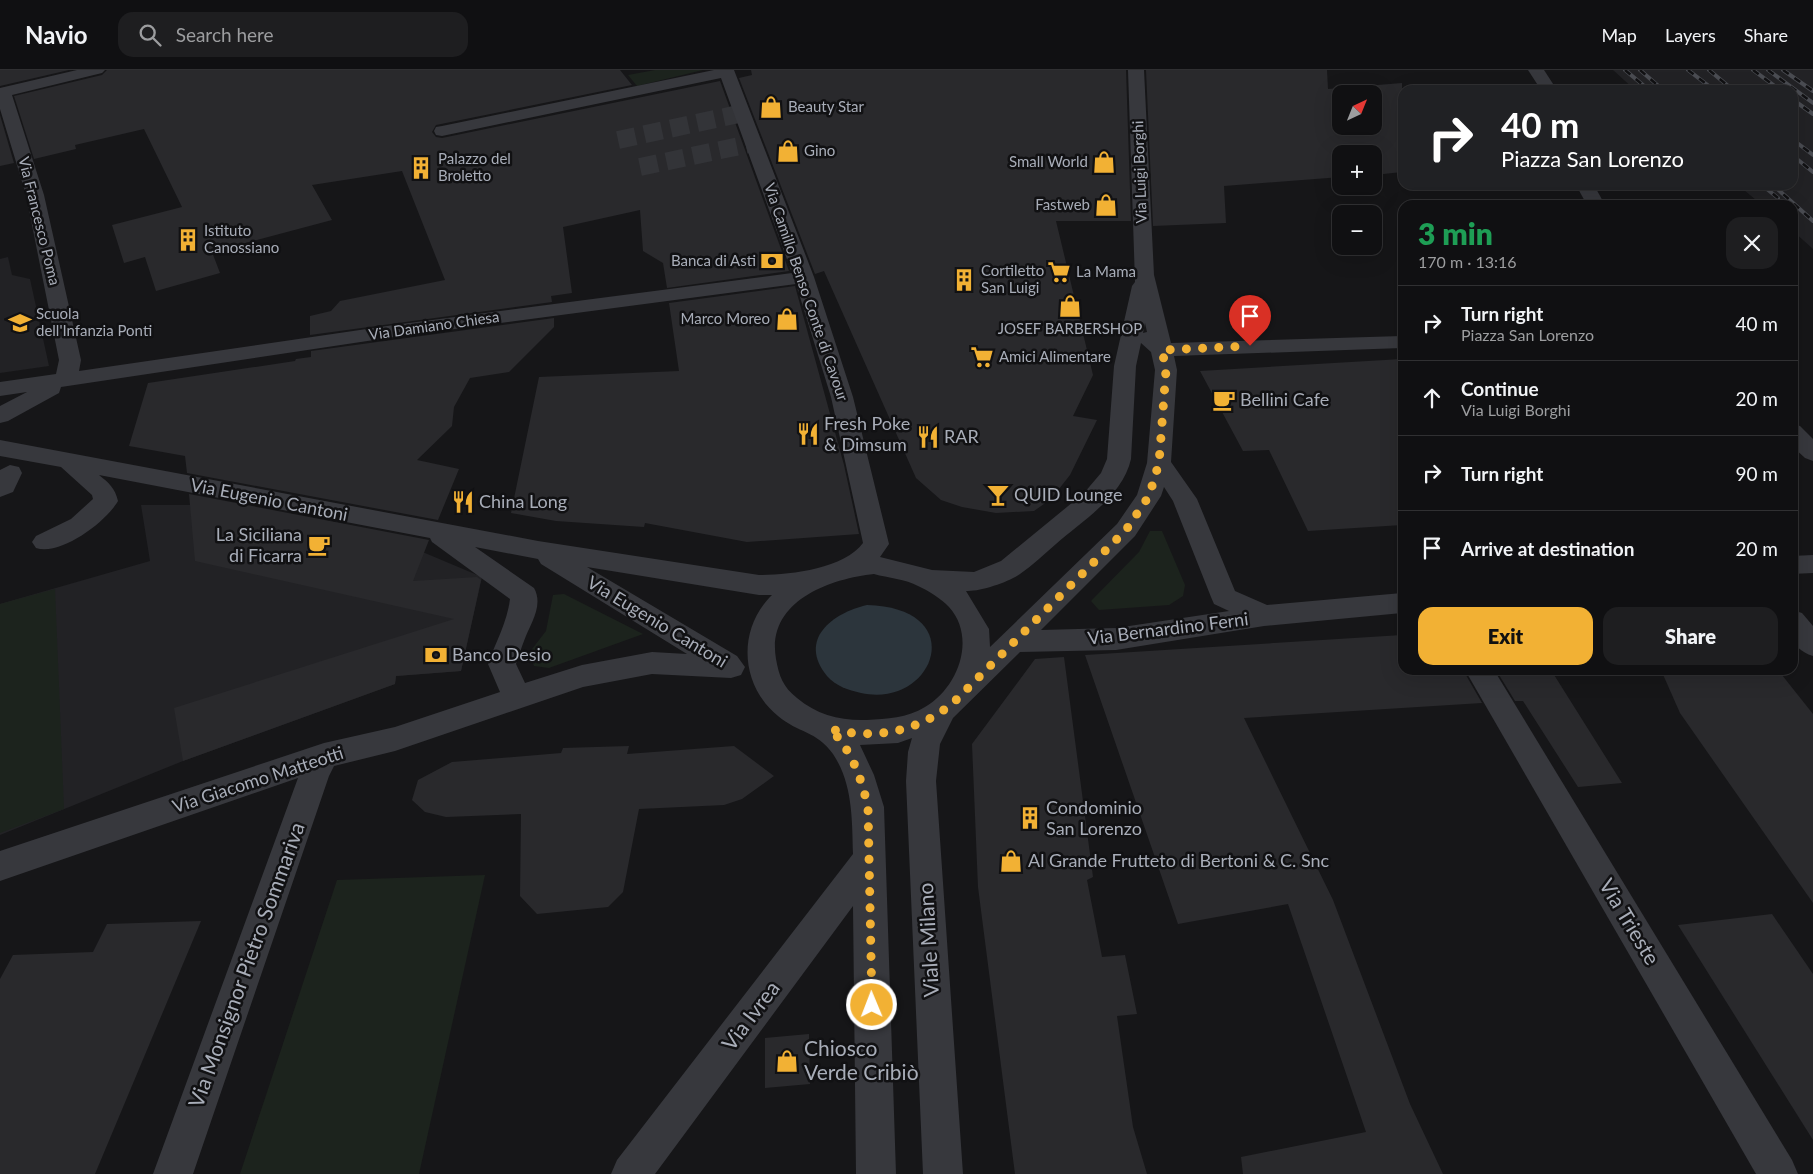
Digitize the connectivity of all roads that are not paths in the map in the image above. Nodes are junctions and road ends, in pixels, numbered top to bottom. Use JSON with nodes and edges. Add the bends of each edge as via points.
{"nodes":[{"id":1,"x":97,"y":70,"type":"edge"},
{"id":2,"x":1136,"y":70,"type":"edge"},
{"id":3,"x":1536,"y":70,"type":"edge"},
{"id":4,"x":726,"y":71,"type":"edge"},
{"id":5,"x":1546,"y":85,"type":"edge"},
{"id":6,"x":1,"y":93,"type":"edge"},
{"id":7,"x":442,"y":131,"type":"dead end"},
{"id":8,"x":1144,"y":274,"type":"junction"},
{"id":9,"x":804,"y":277,"type":"junction"},
{"id":10,"x":1134,"y":328,"type":"junction"},
{"id":11,"x":1398,"y":342,"type":"edge"},
{"id":12,"x":1162,"y":350,"type":"junction"},
{"id":13,"x":66,"y":380,"type":"junction"},
{"id":14,"x":0,"y":389,"type":"edge"},
{"id":15,"x":0,"y":416,"type":"edge"},
{"id":16,"x":1798,"y":437,"type":"edge"},
{"id":17,"x":0,"y":448,"type":"edge"},
{"id":18,"x":1813,"y":453,"type":"edge"},
{"id":19,"x":68,"y":462,"type":"junction"},
{"id":20,"x":1159,"y":463,"type":"junction"},
{"id":21,"x":104,"y":492,"type":"dead end"},
{"id":22,"x":434,"y":531,"type":"junction"},
{"id":23,"x":538,"y":550,"type":"junction"},
{"id":24,"x":1813,"y":564,"type":"edge"},
{"id":25,"x":1798,"y":565,"type":"edge"},
{"id":26,"x":851,"y":567,"type":"junction"},
{"id":27,"x":931,"y":579,"type":"junction"},
{"id":28,"x":809,"y":580,"type":"junction"},
{"id":29,"x":1398,"y":603,"type":"edge"},
{"id":30,"x":1264,"y":616,"type":"junction"},
{"id":31,"x":1798,"y":627,"type":"edge"},
{"id":32,"x":1012,"y":642,"type":"junction"},
{"id":33,"x":1813,"y":646,"type":"edge"},
{"id":34,"x":731,"y":667,"type":"junction"},
{"id":35,"x":1482,"y":675,"type":"edge"},
{"id":36,"x":775,"y":695,"type":"junction"},
{"id":37,"x":517,"y":697,"type":"junction"},
{"id":38,"x":953,"y":700,"type":"junction"},
{"id":39,"x":830,"y":729,"type":"junction"},
{"id":40,"x":324,"y":756,"type":"junction"},
{"id":41,"x":870,"y":857,"type":"junction"},
{"id":42,"x":0,"y":866,"type":"edge"},
{"id":43,"x":173,"y":1174,"type":"edge"},
{"id":44,"x":632,"y":1174,"type":"edge"},
{"id":45,"x":876,"y":1174,"type":"edge"},
{"id":46,"x":943,"y":1174,"type":"edge"},
{"id":47,"x":1778,"y":1174,"type":"edge"}],
"edges":[{"from":1,"to":6,"type":"street"},
{"from":2,"to":8,"type":"street","name":"Via Luigi Borghi"},
{"from":3,"to":5,"type":"street"},
{"from":4,"to":7,"type":"street"},
{"from":4,"to":9,"type":"street","name":"Via Camillo Benso Conte di Cavour"},
{"from":6,"to":13,"type":"street","name":"Via Francesco Poma","via":[[35,195],[70,360]]},
{"from":8,"to":10,"type":"street","name":"Via Luigi Borghi"},
{"from":8,"to":12,"type":"street","name":"Via Luigi Borghi"},
{"from":9,"to":13,"type":"street","name":"Via Damiano Chiesa","via":[[394,331]]},
{"from":9,"to":26,"type":"street","name":"Via Camillo Benso Conte di Cavour","via":[[844,402],[876,544],[868,555]]},
{"from":10,"to":12,"type":"street"},
{"from":10,"to":27,"type":"street","name":"Via Luigi Borghi","via":[[1125,366],[1119,459],[1117,468],[1102,489],[1010,568],[970,582]]},
{"from":11,"to":12,"type":"street"},
{"from":12,"to":20,"type":"street","name":"Via Luigi Borghi","via":[[1166,370]]},
{"from":13,"to":14,"type":"street","name":"Via Damiano Chiesa"},
{"from":13,"to":15,"type":"street"},
{"from":16,"to":18,"type":"street"},
{"from":17,"to":19,"type":"street","name":"Via Eugenio Cantoni"},
{"from":19,"to":21,"type":"street"},
{"from":19,"to":22,"type":"street","name":"Via Eugenio Cantoni"},
{"from":20,"to":30,"type":"street","name":"Via Bernardino Ferni","via":[[1184,499],[1224,597]]},
{"from":20,"to":32,"type":"street","name":"Via Luigi Borghi","via":[[1149,496],[1126,530]]},
{"from":22,"to":23,"type":"street","name":"Via Eugenio Cantoni"},
{"from":22,"to":37,"type":"street","via":[[524,595],[521,618],[502,664]]},
{"from":23,"to":28,"type":"street","name":"Via Eugenio Cantoni","via":[[759,585]]},
{"from":23,"to":34,"type":"street","name":"Via Eugenio Cantoni"},
{"from":24,"to":25,"type":"street"},
{"from":26,"to":27,"type":"street","via":[[874,565],[896,568]]},
{"from":26,"to":28,"type":"street"},
{"from":27,"to":38,"type":"street","via":[[959,600],[976,630],[978,656],[975,670]]},
{"from":28,"to":36,"type":"street","via":[[781,600],[764,628],[761,665]]},
{"from":29,"to":30,"type":"street","name":"Via Bernardino Ferni"},
{"from":30,"to":32,"type":"street","name":"Via Bernardino Ferni","via":[[1116,639]]},
{"from":31,"to":33,"type":"street"},
{"from":32,"to":38,"type":"street","name":"Via Luigi Borghi"},
{"from":34,"to":36,"type":"street","name":"Via Eugenio Cantoni"},
{"from":34,"to":37,"type":"street","name":"Via Giacomo Matteotti","via":[[652,663],[582,676]]},
{"from":35,"to":47,"type":"street","name":"Via Trieste"},
{"from":36,"to":39,"type":"street","via":[[798,715]]},
{"from":37,"to":40,"type":"street","name":"Via Giacomo Matteotti","via":[[395,739]]},
{"from":38,"to":39,"type":"street","via":[[920,724],[885,733],[857,734]]},
{"from":38,"to":46,"type":"street","name":"Viale Milano","via":[[930,731],[921,754]]},
{"from":39,"to":41,"type":"street","via":[[843,742],[863,786],[868,807]]},
{"from":40,"to":42,"type":"street","name":"Via Giacomo Matteotti"},
{"from":40,"to":43,"type":"street","name":"Via Monsignor Pietro Sommariva","via":[[314,775]]},
{"from":41,"to":44,"type":"street","name":"Via Ivrea"},
{"from":41,"to":45,"type":"street"}]}
